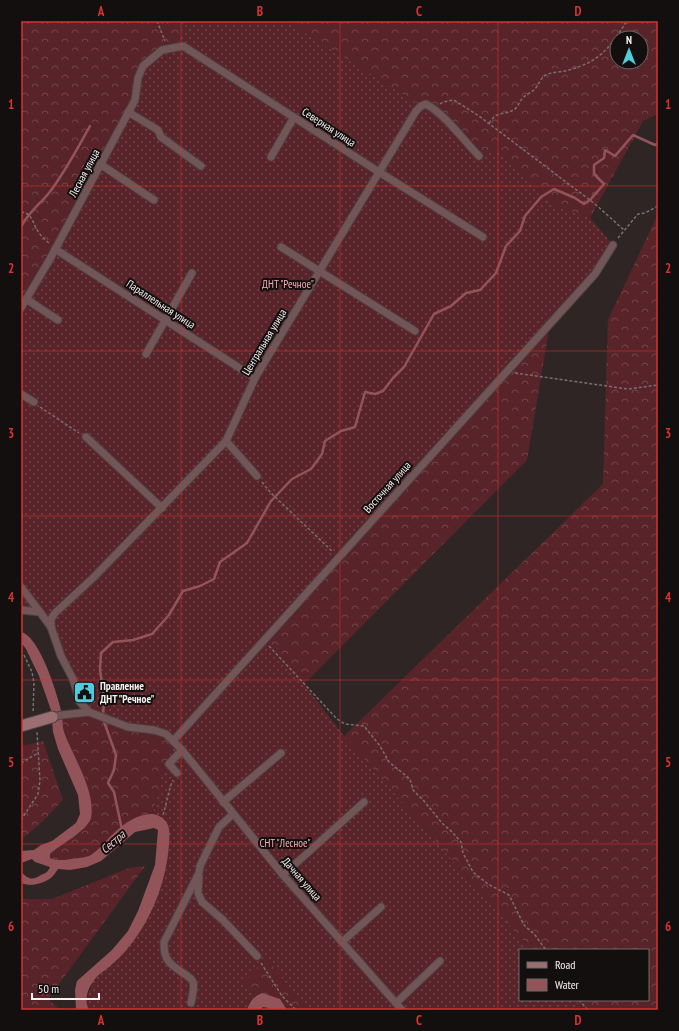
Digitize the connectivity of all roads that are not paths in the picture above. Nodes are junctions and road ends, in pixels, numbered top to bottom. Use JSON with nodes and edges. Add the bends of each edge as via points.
{"nodes":[{"id":1,"x":165,"y":49,"type":"joint"},
{"id":2,"x":128,"y":112,"type":"junction"},
{"id":3,"x":294,"y":117,"type":"junction"},
{"id":4,"x":479,"y":156,"type":"dead end"},
{"id":5,"x":271,"y":157,"type":"dead end"},
{"id":6,"x":100,"y":164,"type":"junction"},
{"id":7,"x":201,"y":166,"type":"dead end"},
{"id":8,"x":379,"y":172,"type":"junction"},
{"id":9,"x":154,"y":200,"type":"dead end"},
{"id":10,"x":483,"y":237,"type":"dead end"},
{"id":11,"x":613,"y":245,"type":"road end"},
{"id":12,"x":281,"y":247,"type":"dead end"},
{"id":13,"x":55,"y":249,"type":"junction"},
{"id":14,"x":319,"y":272,"type":"junction"},
{"id":15,"x":192,"y":273,"type":"dead end"},
{"id":16,"x":26,"y":299,"type":"junction"},
{"id":17,"x":21,"y":308,"type":"edge"},
{"id":18,"x":58,"y":320,"type":"dead end"},
{"id":19,"x":165,"y":320,"type":"junction"},
{"id":20,"x":415,"y":330,"type":"dead end"},
{"id":21,"x":146,"y":354,"type":"dead end"},
{"id":22,"x":255,"y":378,"type":"junction"},
{"id":23,"x":21,"y":394,"type":"edge"},
{"id":24,"x":34,"y":402,"type":"road end"},
{"id":25,"x":86,"y":437,"type":"road end"},
{"id":26,"x":226,"y":442,"type":"junction"},
{"id":27,"x":257,"y":476,"type":"road end"},
{"id":28,"x":162,"y":508,"type":"junction"},
{"id":29,"x":21,"y":587,"type":"edge"},
{"id":30,"x":21,"y":610,"type":"edge"},
{"id":31,"x":40,"y":612,"type":"junction"},
{"id":32,"x":51,"y":627,"type":"junction"},
{"id":33,"x":89,"y":712,"type":"junction"},
{"id":34,"x":57,"y":716,"type":"joint"},
{"id":35,"x":21,"y":726,"type":"edge"},
{"id":36,"x":173,"y":741,"type":"junction"},
{"id":37,"x":182,"y":750,"type":"junction"},
{"id":38,"x":281,"y":753,"type":"dead end"},
{"id":39,"x":177,"y":773,"type":"dead end"},
{"id":40,"x":223,"y":802,"type":"junction"},
{"id":41,"x":364,"y":802,"type":"dead end"},
{"id":42,"x":233,"y":814,"type":"junction"},
{"id":43,"x":199,"y":873,"type":"junction"},
{"id":44,"x":284,"y":875,"type":"junction"},
{"id":45,"x":380,"y":907,"type":"dead end"},
{"id":46,"x":342,"y":942,"type":"junction"},
{"id":47,"x":257,"y":956,"type":"road end"},
{"id":48,"x":440,"y":961,"type":"dead end"},
{"id":49,"x":191,"y":1003,"type":"dead end"},
{"id":50,"x":396,"y":1003,"type":"junction"},
{"id":51,"x":402,"y":1010,"type":"edge"}],
"edges":[{"from":1,"to":2,"type":"street","name":"Лесная улица","via":[[143,66],[138,78],[135,100]]},
{"from":1,"to":3,"type":"street","name":"Северная улица","via":[[183,46]]},
{"from":2,"to":6,"type":"street","name":"Лесная улица"},
{"from":2,"to":7,"type":"street","via":[[158,130],[161,137]]},
{"from":3,"to":5,"type":"street"},
{"from":3,"to":8,"type":"street","name":"Северная улица"},
{"from":4,"to":8,"type":"street","name":"Центральная улица","via":[[436,111],[426,104],[416,111]]},
{"from":6,"to":9,"type":"street"},
{"from":6,"to":13,"type":"street","name":"Лесная улица"},
{"from":8,"to":10,"type":"street","name":"Северная улица"},
{"from":8,"to":14,"type":"street","name":"Центральная улица"},
{"from":11,"to":36,"type":"street","name":"Восточная улица","via":[[594,274]]},
{"from":12,"to":14,"type":"street"},
{"from":13,"to":16,"type":"street","name":"Лесная улица"},
{"from":13,"to":19,"type":"street","name":"Параллельная улица"},
{"from":14,"to":20,"type":"street"},
{"from":14,"to":22,"type":"street","name":"Центральная улица"},
{"from":15,"to":19,"type":"street"},
{"from":16,"to":17,"type":"street","name":"Лесная улица"},
{"from":16,"to":18,"type":"street"},
{"from":19,"to":21,"type":"street"},
{"from":19,"to":22,"type":"street","name":"Параллельная улица"},
{"from":22,"to":26,"type":"street","name":"Центральная улица"},
{"from":23,"to":24,"type":"street"},
{"from":25,"to":28,"type":"street"},
{"from":26,"to":27,"type":"street"},
{"from":26,"to":28,"type":"street","name":"Центральная улица"},
{"from":28,"to":32,"type":"street","name":"Центральная улица","via":[[55,613]]},
{"from":29,"to":31,"type":"street"},
{"from":30,"to":31,"type":"street"},
{"from":31,"to":32,"type":"street"},
{"from":32,"to":33,"type":"street","via":[[80,702]]},
{"from":33,"to":34,"type":"street"},
{"from":33,"to":36,"type":"street","name":"Дачная улица","via":[[128,727],[166,734]]},
{"from":34,"to":35,"type":"street"},
{"from":36,"to":37,"type":"street","name":"Дачная улица"},
{"from":37,"to":39,"type":"street","via":[[169,764]]},
{"from":37,"to":40,"type":"street","name":"Дачная улица"},
{"from":38,"to":40,"type":"street"},
{"from":40,"to":42,"type":"street","name":"Дачная улица"},
{"from":41,"to":44,"type":"street"},
{"from":42,"to":43,"type":"street","via":[[219,828]]},
{"from":42,"to":44,"type":"street","name":"Дачная улица"},
{"from":43,"to":47,"type":"street","via":[[198,893],[202,902]]},
{"from":43,"to":49,"type":"street","via":[[164,942],[166,959],[194,984]]},
{"from":44,"to":46,"type":"street","name":"Дачная улица"},
{"from":45,"to":46,"type":"street"},
{"from":46,"to":50,"type":"street","name":"Дачная улица"},
{"from":48,"to":50,"type":"street"},
{"from":50,"to":51,"type":"street","name":"Дачная улица"}]}
